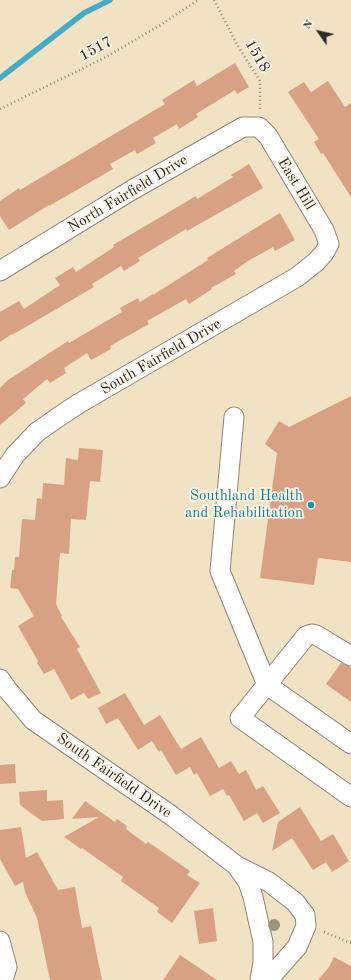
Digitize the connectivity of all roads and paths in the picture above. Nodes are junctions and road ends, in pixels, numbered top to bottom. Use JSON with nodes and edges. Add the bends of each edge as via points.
{"nodes":[{"id":1,"x":198,"y":0,"type":"edge"},
{"id":2,"x":214,"y":0,"type":"edge"},
{"id":3,"x":0,"y":109,"type":"edge"},
{"id":4,"x":259,"y":127,"type":"junction"},
{"id":5,"x":329,"y":244,"type":"joint"},
{"id":6,"x":0,"y":271,"type":"edge"},
{"id":7,"x":234,"y":417,"type":"dead end"},
{"id":8,"x":0,"y":478,"type":"edge"},
{"id":9,"x":351,"y":656,"type":"edge"},
{"id":10,"x":0,"y":679,"type":"edge"},
{"id":11,"x":267,"y":684,"type":"junction"},
{"id":12,"x":351,"y":744,"type":"edge"},
{"id":13,"x":351,"y":797,"type":"edge"},
{"id":14,"x":237,"y":866,"type":"junction"},
{"id":15,"x":306,"y":926,"type":"junction"},
{"id":16,"x":0,"y":941,"type":"edge"},
{"id":17,"x":351,"y":943,"type":"edge"},
{"id":18,"x":8,"y":976,"type":"edge"},
{"id":19,"x":260,"y":980,"type":"edge"},
{"id":20,"x":268,"y":980,"type":"edge"}],
"edges":[{"from":1,"to":3,"type":"path","name":"1517","via":[[106,57]]},
{"from":2,"to":4,"type":"path","name":"1518","via":[[260,81]]},
{"from":4,"to":5,"type":"street","name":"East Hill","via":[[268,136],[324,230]]},
{"from":4,"to":6,"type":"street","name":"North Fairfield Drive","via":[[242,127],[132,190]]},
{"from":5,"to":8,"type":"street","name":"South Fairfield Drive","via":[[316,262],[297,277],[78,404],[37,432],[15,455]]},
{"from":7,"to":11,"type":"street","via":[[220,571]]},
{"from":9,"to":11,"type":"street","via":[[312,634],[306,636]]},
{"from":10,"to":14,"type":"street","name":"South Fairfield Drive","via":[[33,720],[172,816]]},
{"from":11,"to":12,"type":"street"},
{"from":11,"to":13,"type":"street","via":[[240,718]]},
{"from":14,"to":15,"type":"street","name":"South Fairfield Drive","via":[[269,882],[295,902],[305,915]]},
{"from":14,"to":19,"type":"street","name":"South Fairfield Drive","via":[[248,882],[253,896],[263,942]]},
{"from":15,"to":17,"type":"path"},
{"from":15,"to":20,"type":"street","via":[[298,947]]},
{"from":16,"to":18,"type":"street"}]}
